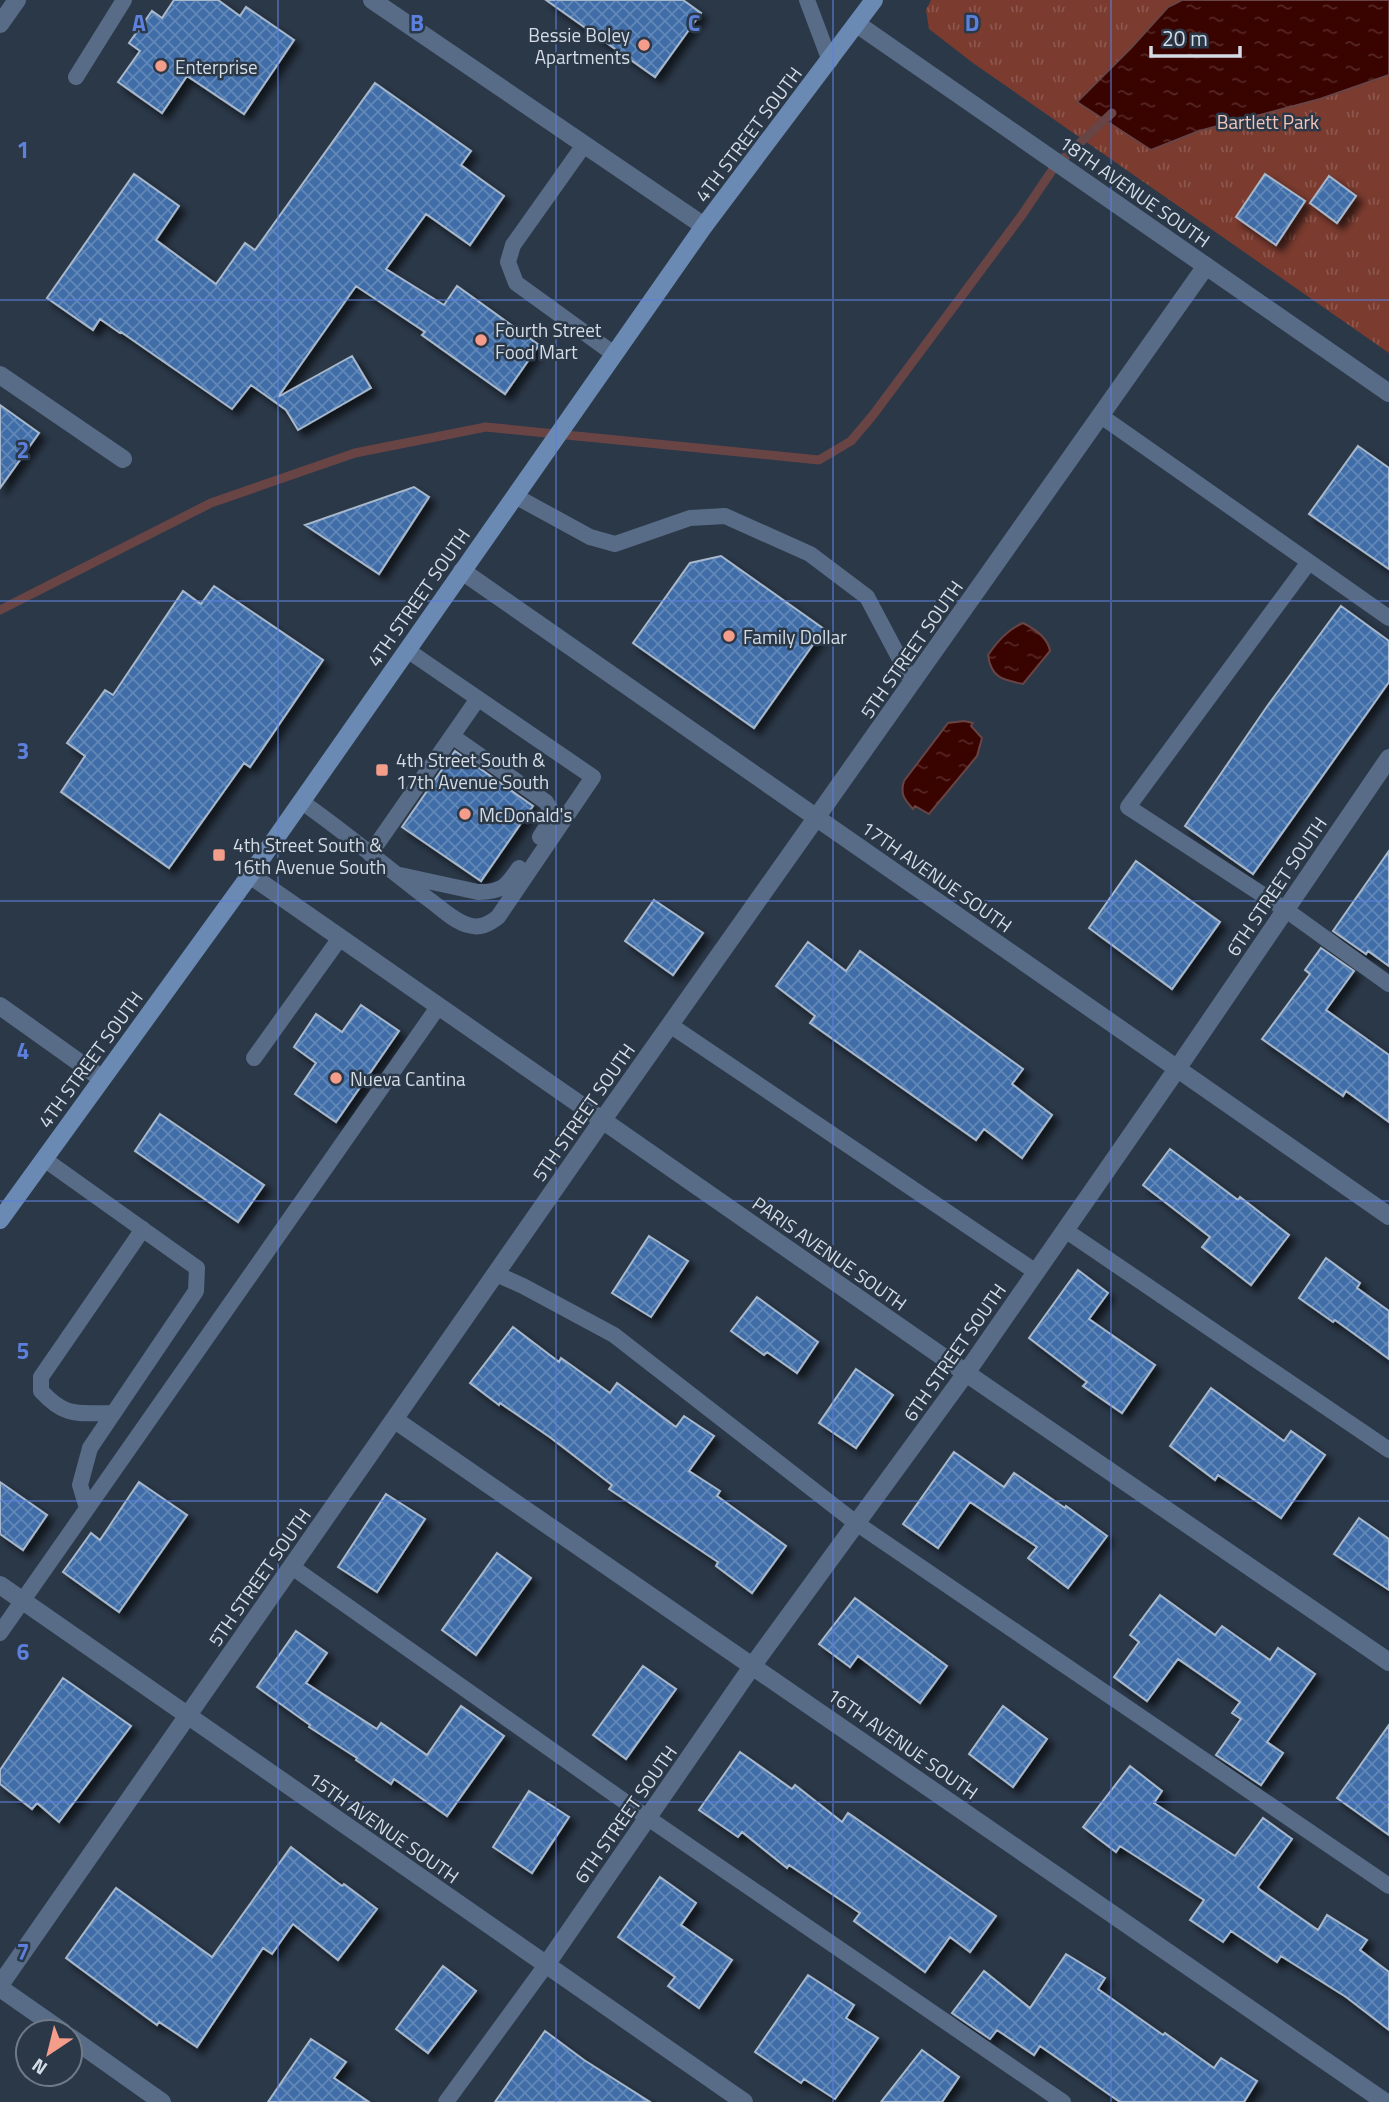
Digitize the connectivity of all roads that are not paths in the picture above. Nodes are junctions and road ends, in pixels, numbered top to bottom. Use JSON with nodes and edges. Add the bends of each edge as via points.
{"nodes":[{"id":1,"x":17,"y":0,"type":"edge"},
{"id":2,"x":124,"y":0,"type":"edge"},
{"id":3,"x":372,"y":0,"type":"edge"},
{"id":4,"x":807,"y":0,"type":"edge"},
{"id":5,"x":874,"y":0,"type":"edge"},
{"id":6,"x":0,"y":24,"type":"edge"},
{"id":7,"x":857,"y":24,"type":"junction"},
{"id":8,"x":830,"y":61,"type":"junction"},
{"id":9,"x":76,"y":76,"type":"dead end"},
{"id":10,"x":584,"y":145,"type":"junction"},
{"id":11,"x":704,"y":226,"type":"junction"},
{"id":12,"x":1206,"y":266,"type":"junction"},
{"id":13,"x":614,"y":354,"type":"junction"},
{"id":14,"x":0,"y":375,"type":"edge"},
{"id":15,"x":1389,"y":393,"type":"edge"},
{"id":16,"x":1101,"y":416,"type":"junction"},
{"id":17,"x":123,"y":459,"type":"dead end"},
{"id":18,"x":514,"y":496,"type":"junction"},
{"id":19,"x":1309,"y":562,"type":"junction"},
{"id":20,"x":462,"y":571,"type":"junction"},
{"id":21,"x":1389,"y":618,"type":"edge"},
{"id":22,"x":407,"y":650,"type":"junction"},
{"id":23,"x":912,"y":682,"type":"junction"},
{"id":24,"x":477,"y":700,"type":"junction"},
{"id":25,"x":452,"y":736,"type":"junction"},
{"id":26,"x":1389,"y":758,"type":"edge"},
{"id":27,"x":302,"y":802,"type":"junction"},
{"id":28,"x":817,"y":818,"type":"junction"},
{"id":29,"x":370,"y":854,"type":"junction"},
{"id":30,"x":394,"y":873,"type":"junction"},
{"id":31,"x":250,"y":875,"type":"junction"},
{"id":32,"x":1286,"y":909,"type":"junction"},
{"id":33,"x":340,"y":938,"type":"junction"},
{"id":34,"x":1389,"y":984,"type":"edge"},
{"id":35,"x":0,"y":1006,"type":"edge"},
{"id":36,"x":438,"y":1007,"type":"junction"},
{"id":37,"x":670,"y":1025,"type":"junction"},
{"id":38,"x":254,"y":1058,"type":"dead end"},
{"id":39,"x":1177,"y":1069,"type":"junction"},
{"id":40,"x":101,"y":1078,"type":"junction"},
{"id":41,"x":602,"y":1121,"type":"junction"},
{"id":42,"x":44,"y":1158,"type":"junction"},
{"id":43,"x":1389,"y":1216,"type":"edge"},
{"id":44,"x":0,"y":1220,"type":"edge"},
{"id":45,"x":143,"y":1229,"type":"junction"},
{"id":46,"x":1065,"y":1230,"type":"junction"},
{"id":47,"x":1036,"y":1272,"type":"junction"},
{"id":48,"x":496,"y":1275,"type":"junction"},
{"id":49,"x":966,"y":1373,"type":"junction"},
{"id":50,"x":112,"y":1413,"type":"junction"},
{"id":51,"x":395,"y":1420,"type":"junction"},
{"id":52,"x":1389,"y":1450,"type":"edge"},
{"id":53,"x":88,"y":1508,"type":"junction"},
{"id":54,"x":856,"y":1523,"type":"junction"},
{"id":55,"x":292,"y":1567,"type":"junction"},
{"id":56,"x":0,"y":1585,"type":"edge"},
{"id":57,"x":23,"y":1601,"type":"junction"},
{"id":58,"x":0,"y":1633,"type":"edge"},
{"id":59,"x":1389,"y":1662,"type":"edge"},
{"id":60,"x":753,"y":1665,"type":"junction"},
{"id":61,"x":187,"y":1716,"type":"junction"},
{"id":62,"x":648,"y":1818,"type":"junction"},
{"id":63,"x":1389,"y":1886,"type":"edge"},
{"id":64,"x":546,"y":1965,"type":"junction"},
{"id":65,"x":0,"y":1987,"type":"edge"},
{"id":66,"x":43,"y":2018,"type":"edge"},
{"id":67,"x":84,"y":2047,"type":"edge"},
{"id":68,"x":162,"y":2102,"type":"edge"},
{"id":69,"x":446,"y":2102,"type":"edge"},
{"id":70,"x":744,"y":2102,"type":"edge"},
{"id":71,"x":1063,"y":2102,"type":"edge"},
{"id":72,"x":1385,"y":2102,"type":"edge"}],
"edges":[{"from":1,"to":6,"type":"street"},
{"from":2,"to":9,"type":"lane"},
{"from":3,"to":10,"type":"street"},
{"from":4,"to":8,"type":"lane"},
{"from":5,"to":7,"type":"main road","name":"4TH STREET SOUTH"},
{"from":7,"to":8,"type":"main road","name":"4TH STREET SOUTH"},
{"from":7,"to":12,"type":"street","name":"18TH AVENUE SOUTH"},
{"from":8,"to":11,"type":"main road","name":"4TH STREET SOUTH"},
{"from":10,"to":11,"type":"street"},
{"from":10,"to":13,"type":"lane","via":[[513,245],[508,262],[516,283]]},
{"from":11,"to":13,"type":"main road","name":"4TH STREET SOUTH"},
{"from":12,"to":15,"type":"street","name":"18TH AVENUE SOUTH"},
{"from":12,"to":16,"type":"street","name":"5TH STREET SOUTH"},
{"from":13,"to":18,"type":"main road","name":"4TH STREET SOUTH"},
{"from":14,"to":17,"type":"street"},
{"from":16,"to":19,"type":"lane"},
{"from":16,"to":23,"type":"street","name":"5TH STREET SOUTH"},
{"from":18,"to":20,"type":"main road","name":"4TH STREET SOUTH"},
{"from":18,"to":23,"type":"lane","via":[[590,537],[615,544],[690,518],[725,516],[810,554],[867,597]]},
{"from":19,"to":21,"type":"lane"},
{"from":19,"to":32,"type":"lane","via":[[1128,807]]},
{"from":20,"to":22,"type":"main road","name":"4TH STREET SOUTH"},
{"from":20,"to":28,"type":"street","name":"17TH AVENUE SOUTH"},
{"from":22,"to":24,"type":"lane"},
{"from":22,"to":27,"type":"main road","name":"4TH STREET SOUTH"},
{"from":23,"to":28,"type":"street","name":"5TH STREET SOUTH"},
{"from":24,"to":25,"type":"lane"},
{"from":24,"to":30,"type":"lane","via":[[593,777],[489,924],[468,925]]},
{"from":25,"to":29,"type":"lane"},
{"from":25,"to":30,"type":"lane","via":[[546,802],[552,811],[551,821],[508,884],[498,890],[478,892]]},
{"from":26,"to":32,"type":"street","name":"6TH STREET SOUTH"},
{"from":27,"to":29,"type":"lane"},
{"from":27,"to":31,"type":"main road","name":"4TH STREET SOUTH"},
{"from":28,"to":37,"type":"street","name":"5TH STREET SOUTH"},
{"from":28,"to":39,"type":"street","name":"17TH AVENUE SOUTH"},
{"from":29,"to":30,"type":"lane"},
{"from":31,"to":33,"type":"street","name":"PARIS AVENUE SOUTH"},
{"from":31,"to":40,"type":"main road","name":"4TH STREET SOUTH"},
{"from":32,"to":34,"type":"lane"},
{"from":32,"to":39,"type":"street","name":"6TH STREET SOUTH"},
{"from":33,"to":36,"type":"street","name":"PARIS AVENUE SOUTH"},
{"from":33,"to":38,"type":"lane"},
{"from":35,"to":40,"type":"street"},
{"from":36,"to":41,"type":"street","name":"PARIS AVENUE SOUTH"},
{"from":36,"to":53,"type":"lane"},
{"from":37,"to":41,"type":"street","name":"5TH STREET SOUTH"},
{"from":37,"to":47,"type":"lane"},
{"from":39,"to":43,"type":"street","name":"17TH AVENUE SOUTH"},
{"from":39,"to":46,"type":"street","name":"6TH STREET SOUTH"},
{"from":40,"to":42,"type":"main road","name":"4TH STREET SOUTH"},
{"from":41,"to":48,"type":"street","name":"5TH STREET SOUTH"},
{"from":41,"to":49,"type":"street","name":"PARIS AVENUE SOUTH"},
{"from":42,"to":44,"type":"main road","name":"4TH STREET SOUTH"},
{"from":42,"to":45,"type":"lane"},
{"from":45,"to":50,"type":"lane","via":[[197,1268],[196,1291]]},
{"from":45,"to":50,"type":"lane","via":[[41,1377],[41,1391],[56,1408],[72,1413]]},
{"from":46,"to":47,"type":"street","name":"6TH STREET SOUTH"},
{"from":46,"to":52,"type":"lane"},
{"from":47,"to":49,"type":"street","name":"6TH STREET SOUTH"},
{"from":48,"to":51,"type":"street","name":"5TH STREET SOUTH"},
{"from":48,"to":54,"type":"lane","via":[[614,1335]]},
{"from":49,"to":54,"type":"street","name":"6TH STREET SOUTH"},
{"from":49,"to":59,"type":"street","name":"PARIS AVENUE SOUTH"},
{"from":50,"to":53,"type":"lane","via":[[84,1465],[80,1485]]},
{"from":51,"to":55,"type":"street","name":"5TH STREET SOUTH"},
{"from":51,"to":60,"type":"street","name":"16TH AVENUE SOUTH"},
{"from":53,"to":57,"type":"lane"},
{"from":54,"to":60,"type":"street","name":"6TH STREET SOUTH"},
{"from":54,"to":63,"type":"lane"},
{"from":55,"to":61,"type":"street","name":"5TH STREET SOUTH"},
{"from":55,"to":62,"type":"lane"},
{"from":56,"to":57,"type":"street","name":"15TH AVENUE SOUTH"},
{"from":57,"to":58,"type":"lane"},
{"from":57,"to":61,"type":"street","name":"15TH AVENUE SOUTH"},
{"from":60,"to":62,"type":"street","name":"6TH STREET SOUTH"},
{"from":60,"to":72,"type":"street","name":"16TH AVENUE SOUTH"},
{"from":61,"to":64,"type":"street","name":"15TH AVENUE SOUTH"},
{"from":61,"to":65,"type":"street","name":"5TH STREET SOUTH"},
{"from":62,"to":64,"type":"street","name":"6TH STREET SOUTH"},
{"from":62,"to":71,"type":"lane"},
{"from":64,"to":69,"type":"lane"},
{"from":64,"to":70,"type":"street","name":"15TH AVENUE SOUTH"},
{"from":65,"to":66,"type":"street"},
{"from":67,"to":68,"type":"street"}]}
